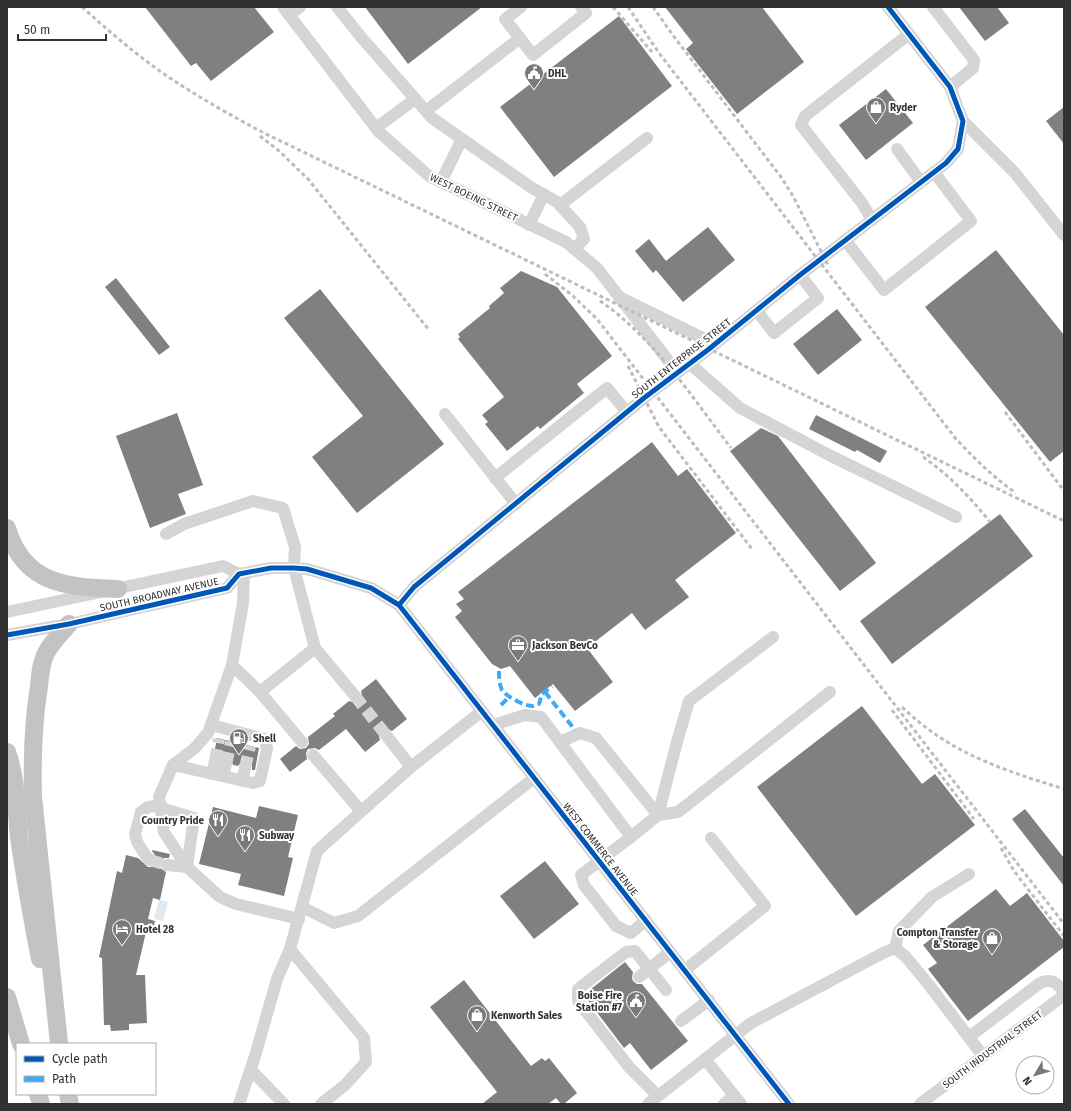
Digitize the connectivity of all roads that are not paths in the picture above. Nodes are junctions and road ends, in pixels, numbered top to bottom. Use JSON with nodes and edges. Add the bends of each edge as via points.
{"nodes":[{"id":1,"x":300,"y":7,"type":"edge"},
{"id":2,"x":337,"y":7,"type":"edge"},
{"id":3,"x":520,"y":7,"type":"edge"},
{"id":4,"x":582,"y":7,"type":"edge"},
{"id":5,"x":888,"y":7,"type":"edge"},
{"id":6,"x":933,"y":7,"type":"edge"},
{"id":7,"x":286,"y":11,"type":"edge"},
{"id":8,"x":909,"y":34,"type":"junction"},
{"id":9,"x":520,"y":38,"type":"junction"},
{"id":10,"x":950,"y":87,"type":"junction"},
{"id":11,"x":415,"y":99,"type":"junction"},
{"id":12,"x":426,"y":111,"type":"junction"},
{"id":13,"x":963,"y":121,"type":"junction"},
{"id":14,"x":376,"y":128,"type":"junction"},
{"id":15,"x":647,"y":138,"type":"dead end"},
{"id":16,"x":462,"y":139,"type":"junction"},
{"id":17,"x":897,"y":149,"type":"dead end"},
{"id":18,"x":934,"y":172,"type":"junction"},
{"id":19,"x":441,"y":182,"type":"junction"},
{"id":20,"x":921,"y":182,"type":"junction"},
{"id":21,"x":544,"y":194,"type":"junction"},
{"id":22,"x":560,"y":206,"type":"junction"},
{"id":23,"x":872,"y":220,"type":"junction"},
{"id":24,"x":529,"y":225,"type":"junction"},
{"id":25,"x":1064,"y":235,"type":"edge"},
{"id":26,"x":844,"y":240,"type":"junction"},
{"id":27,"x":574,"y":250,"type":"junction"},
{"id":28,"x":800,"y":275,"type":"junction"},
{"id":29,"x":619,"y":297,"type":"junction"},
{"id":30,"x":756,"y":311,"type":"junction"},
{"id":31,"x":715,"y":344,"type":"junction"},
{"id":32,"x":689,"y":363,"type":"junction"},
{"id":33,"x":677,"y":372,"type":"junction"},
{"id":34,"x":627,"y":412,"type":"junction"},
{"id":35,"x":445,"y":414,"type":"dead end"},
{"id":36,"x":495,"y":478,"type":"junction"},
{"id":37,"x":516,"y":504,"type":"junction"},
{"id":38,"x":956,"y":517,"type":"dead end"},
{"id":39,"x":7,"y":528,"type":"edge"},
{"id":40,"x":166,"y":534,"type":"dead end"},
{"id":41,"x":294,"y":568,"type":"junction"},
{"id":42,"x":241,"y":574,"type":"junction"},
{"id":43,"x":118,"y":589,"type":"junction"},
{"id":44,"x":399,"y":605,"type":"junction"},
{"id":45,"x":7,"y":612,"type":"edge"},
{"id":46,"x":69,"y":624,"type":"junction"},
{"id":47,"x":7,"y":635,"type":"edge"},
{"id":48,"x":773,"y":637,"type":"dead end"},
{"id":49,"x":316,"y":648,"type":"junction"},
{"id":50,"x":232,"y":665,"type":"junction"},
{"id":51,"x":260,"y":692,"type":"junction"},
{"id":52,"x":830,"y":692,"type":"dead end"},
{"id":53,"x":355,"y":696,"type":"tunnel mouth"},
{"id":54,"x":482,"y":711,"type":"junction"},
{"id":55,"x":492,"y":724,"type":"junction"},
{"id":56,"x":223,"y":733,"type":"junction"},
{"id":57,"x":386,"y":735,"type":"tunnel mouth"},
{"id":58,"x":302,"y":742,"type":"dead end"},
{"id":59,"x":560,"y":742,"type":"junction"},
{"id":60,"x":7,"y":752,"type":"edge"},
{"id":61,"x":313,"y":755,"type":"dead end"},
{"id":62,"x":220,"y":762,"type":"tunnel mouth"},
{"id":63,"x":173,"y":765,"type":"junction"},
{"id":64,"x":411,"y":767,"type":"junction"},
{"id":65,"x":245,"y":768,"type":"tunnel mouth"},
{"id":66,"x":217,"y":775,"type":"junction"},
{"id":67,"x":534,"y":778,"type":"junction"},
{"id":68,"x":242,"y":781,"type":"junction"},
{"id":69,"x":161,"y":806,"type":"junction"},
{"id":70,"x":361,"y":811,"type":"junction"},
{"id":71,"x":658,"y":815,"type":"junction"},
{"id":72,"x":631,"y":837,"type":"junction"},
{"id":73,"x":711,"y":838,"type":"dead end"},
{"id":74,"x":150,"y":860,"type":"tunnel mouth"},
{"id":75,"x":600,"y":862,"type":"junction"},
{"id":76,"x":167,"y":865,"type":"tunnel mouth"},
{"id":77,"x":187,"y":867,"type":"junction"},
{"id":78,"x":969,"y":874,"type":"dead end"},
{"id":79,"x":302,"y":906,"type":"junction"},
{"id":80,"x":298,"y":919,"type":"junction"},
{"id":81,"x":646,"y":920,"type":"junction"},
{"id":82,"x":895,"y":948,"type":"junction"},
{"id":83,"x":290,"y":949,"type":"junction"},
{"id":84,"x":670,"y":952,"type":"junction"},
{"id":85,"x":650,"y":968,"type":"junction"},
{"id":86,"x":685,"y":970,"type":"junction"},
{"id":87,"x":639,"y":977,"type":"dead end"},
{"id":88,"x":666,"y":990,"type":"dead end"},
{"id":89,"x":1064,"y":993,"type":"edge"},
{"id":90,"x":7,"y":997,"type":"edge"},
{"id":91,"x":709,"y":1000,"type":"junction"},
{"id":92,"x":681,"y":1021,"type":"dead end"},
{"id":93,"x":736,"y":1035,"type":"junction"},
{"id":94,"x":969,"y":1036,"type":"junction"},
{"id":95,"x":21,"y":1043,"type":"edge"},
{"id":96,"x":59,"y":1043,"type":"edge"},
{"id":97,"x":59,"y":1043,"type":"edge"},
{"id":98,"x":983,"y":1056,"type":"junction"},
{"id":99,"x":705,"y":1059,"type":"junction"},
{"id":100,"x":251,"y":1070,"type":"junction"},
{"id":101,"x":658,"y":1096,"type":"junction"},
{"id":102,"x":738,"y":1100,"type":"edge"},
{"id":103,"x":239,"y":1104,"type":"edge"},
{"id":104,"x":284,"y":1104,"type":"edge"},
{"id":105,"x":321,"y":1104,"type":"edge"},
{"id":106,"x":648,"y":1104,"type":"edge"},
{"id":107,"x":724,"y":1104,"type":"edge"},
{"id":108,"x":789,"y":1104,"type":"edge"},
{"id":109,"x":920,"y":1104,"type":"edge"}],
"edges":[{"from":1,"to":7,"type":"street"},
{"from":2,"to":11,"type":"street"},
{"from":3,"to":9,"type":"street","via":[[505,19]]},
{"from":4,"to":9,"type":"street","via":[[586,13],[533,54]]},
{"from":5,"to":8,"type":"street"},
{"from":6,"to":10,"type":"street","via":[[974,60],[973,68]]},
{"from":7,"to":14,"type":"street","name":"WEST BOEING STREET"},
{"from":8,"to":10,"type":"street"},
{"from":8,"to":23,"type":"street","via":[[804,116],[802,125],[862,203]]},
{"from":9,"to":12,"type":"street"},
{"from":10,"to":13,"type":"street"},
{"from":11,"to":12,"type":"street"},
{"from":11,"to":14,"type":"street"},
{"from":12,"to":16,"type":"street"},
{"from":13,"to":18,"type":"street","name":"SOUTH ENTERPRISE STREET","via":[[958,149]]},
{"from":13,"to":25,"type":"street","via":[[1014,173]]},
{"from":14,"to":19,"type":"street","name":"WEST BOEING STREET","via":[[429,176]]},
{"from":15,"to":22,"type":"street"},
{"from":16,"to":19,"type":"street"},
{"from":16,"to":21,"type":"street"},
{"from":17,"to":20,"type":"street"},
{"from":18,"to":20,"type":"street","name":"SOUTH ENTERPRISE STREET"},
{"from":18,"to":26,"type":"street","via":[[972,221],[884,290]]},
{"from":19,"to":24,"type":"street","name":"WEST BOEING STREET"},
{"from":20,"to":23,"type":"street","name":"SOUTH ENTERPRISE STREET"},
{"from":21,"to":22,"type":"street"},
{"from":21,"to":24,"type":"street"},
{"from":22,"to":27,"type":"street","via":[[580,226],[584,239]]},
{"from":23,"to":26,"type":"street","name":"SOUTH ENTERPRISE STREET"},
{"from":24,"to":27,"type":"street","name":"WEST BOEING STREET","via":[[566,242]]},
{"from":26,"to":28,"type":"street","name":"SOUTH ENTERPRISE STREET"},
{"from":27,"to":29,"type":"street","name":"WEST BOEING STREET","via":[[597,268]]},
{"from":28,"to":30,"type":"street","name":"SOUTH ENTERPRISE STREET"},
{"from":28,"to":30,"type":"street","via":[[818,298],[774,333]]},
{"from":29,"to":31,"type":"street"},
{"from":29,"to":33,"type":"street","name":"WEST BOEING STREET"},
{"from":30,"to":31,"type":"street","name":"SOUTH ENTERPRISE STREET"},
{"from":31,"to":32,"type":"street","name":"SOUTH ENTERPRISE STREET"},
{"from":32,"to":33,"type":"street","name":"SOUTH ENTERPRISE STREET"},
{"from":32,"to":38,"type":"street","via":[[740,408]]},
{"from":33,"to":34,"type":"street","name":"SOUTH ENTERPRISE STREET"},
{"from":34,"to":36,"type":"street","via":[[607,388]]},
{"from":34,"to":37,"type":"street","name":"SOUTH ENTERPRISE STREET"},
{"from":35,"to":36,"type":"street"},
{"from":36,"to":37,"type":"street"},
{"from":37,"to":44,"type":"street","name":"SOUTH ENTERPRISE STREET","via":[[414,587]]},
{"from":39,"to":43,"type":"highway","via":[[21,558],[33,571],[53,581],[83,588]]},
{"from":40,"to":41,"type":"street","via":[[184,524],[253,501],[283,508],[295,547]]},
{"from":41,"to":42,"type":"street","via":[[271,568]]},
{"from":41,"to":44,"type":"street","via":[[307,569],[371,588]]},
{"from":41,"to":49,"type":"street"},
{"from":42,"to":43,"type":"street","name":"SOUTH BROADWAY AVENUE","via":[[223,566]]},
{"from":42,"to":46,"type":"street","name":"SOUTH BROADWAY AVENUE","via":[[227,588]]},
{"from":42,"to":50,"type":"street","via":[[243,603]]},
{"from":43,"to":45,"type":"street","name":"SOUTH BROADWAY AVENUE"},
{"from":44,"to":54,"type":"street","name":"WEST COMMERCE AVENUE"},
{"from":46,"to":47,"type":"street","name":"SOUTH BROADWAY AVENUE"},
{"from":46,"to":96,"type":"highway","via":[[53,643],[42,664],[32,765],[33,797]]},
{"from":48,"to":71,"type":"street","via":[[689,701]]},
{"from":49,"to":51,"type":"street"},
{"from":49,"to":53,"type":"street"},
{"from":50,"to":51,"type":"street"},
{"from":50,"to":56,"type":"street"},
{"from":51,"to":58,"type":"street"},
{"from":52,"to":71,"type":"street","via":[[678,812]]},
{"from":54,"to":55,"type":"street","name":"WEST COMMERCE AVENUE"},
{"from":54,"to":64,"type":"street"},
{"from":55,"to":59,"type":"street","via":[[525,715],[541,717]]},
{"from":55,"to":67,"type":"street","name":"WEST COMMERCE AVENUE"},
{"from":56,"to":63,"type":"street","via":[[208,733],[195,748]]},
{"from":56,"to":68,"type":"street","via":[[251,741],[265,738],[267,749],[260,781]]},
{"from":57,"to":64,"type":"street"},
{"from":59,"to":71,"type":"street","via":[[580,733],[596,738]]},
{"from":59,"to":72,"type":"street"},
{"from":60,"to":97,"type":"highway","via":[[34,929]]},
{"from":61,"to":70,"type":"street"},
{"from":62,"to":66,"type":"street"},
{"from":63,"to":66,"type":"street"},
{"from":63,"to":69,"type":"street","via":[[160,797]]},
{"from":64,"to":70,"type":"street"},
{"from":65,"to":68,"type":"street"},
{"from":66,"to":68,"type":"street"},
{"from":67,"to":75,"type":"street","name":"WEST COMMERCE AVENUE"},
{"from":67,"to":79,"type":"street","via":[[358,916],[334,922]]},
{"from":69,"to":74,"type":"street","via":[[141,812],[135,834]]},
{"from":69,"to":77,"type":"street","via":[[164,832]]},
{"from":69,"to":77,"type":"street","via":[[194,818]]},
{"from":70,"to":79,"type":"street","via":[[317,851]]},
{"from":71,"to":72,"type":"street"},
{"from":72,"to":75,"type":"street"},
{"from":73,"to":86,"type":"street","via":[[765,906]]},
{"from":75,"to":81,"type":"street","name":"WEST COMMERCE AVENUE"},
{"from":75,"to":81,"type":"street","via":[[581,875],[584,885],[616,926],[631,933]]},
{"from":76,"to":77,"type":"street"},
{"from":77,"to":80,"type":"street","via":[[220,897],[236,904]]},
{"from":78,"to":82,"type":"street","via":[[932,897],[899,931]]},
{"from":79,"to":80,"type":"street"},
{"from":80,"to":83,"type":"street"},
{"from":81,"to":84,"type":"street","name":"WEST COMMERCE AVENUE"},
{"from":82,"to":93,"type":"street","via":[[769,1013]]},
{"from":82,"to":94,"type":"street","via":[[911,963]]},
{"from":83,"to":100,"type":"street","via":[[277,979]]},
{"from":83,"to":105,"type":"street","via":[[364,1038],[366,1062],[345,1085]]},
{"from":84,"to":85,"type":"street"},
{"from":84,"to":86,"type":"street","name":"WEST COMMERCE AVENUE"},
{"from":85,"to":87,"type":"street"},
{"from":85,"to":88,"type":"street"},
{"from":85,"to":101,"type":"street","via":[[635,950],[630,950],[578,990],[578,1001],[629,1067]]},
{"from":86,"to":91,"type":"street","name":"WEST COMMERCE AVENUE"},
{"from":89,"to":94,"type":"street","via":[[1053,981],[1040,982]]},
{"from":89,"to":98,"type":"street","name":"SOUTH INDUSTRIAL STREET"},
{"from":90,"to":95,"type":"highway"},
{"from":91,"to":92,"type":"street"},
{"from":91,"to":93,"type":"street","name":"WEST COMMERCE AVENUE"},
{"from":93,"to":99,"type":"street"},
{"from":93,"to":108,"type":"street","name":"WEST COMMERCE AVENUE"},
{"from":94,"to":98,"type":"street"},
{"from":98,"to":109,"type":"street","name":"SOUTH INDUSTRIAL STREET"},
{"from":99,"to":101,"type":"street"},
{"from":99,"to":102,"type":"street"},
{"from":100,"to":103,"type":"street"},
{"from":100,"to":104,"type":"street"},
{"from":101,"to":106,"type":"street"},
{"from":102,"to":107,"type":"street"}]}
